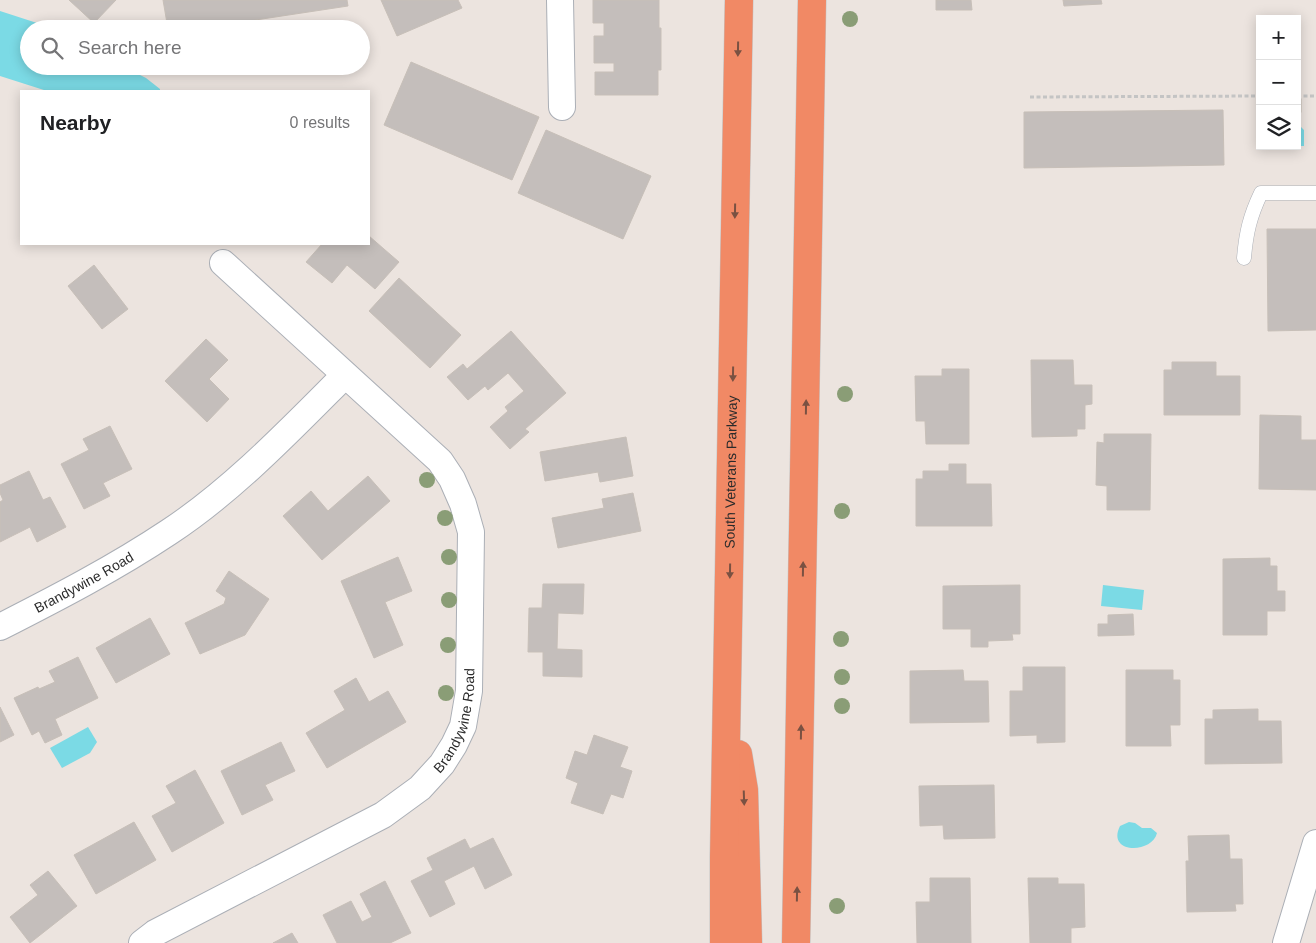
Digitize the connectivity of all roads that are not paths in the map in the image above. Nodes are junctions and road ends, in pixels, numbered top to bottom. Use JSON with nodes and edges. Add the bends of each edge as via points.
{"nodes":[{"id":1,"x":560,"y":0,"type":"edge"},
{"id":2,"x":738,"y":0,"type":"edge"},
{"id":3,"x":812,"y":0,"type":"edge"},
{"id":4,"x":562,"y":107,"type":"dead end"},
{"id":5,"x":1316,"y":193,"type":"edge"},
{"id":6,"x":1244,"y":258,"type":"dead end"},
{"id":7,"x":223,"y":263,"type":"dead end"},
{"id":8,"x":345,"y":375,"type":"junction"},
{"id":9,"x":0,"y":628,"type":"edge"},
{"id":10,"x":727,"y":698,"type":"junction"},
{"id":11,"x":1316,"y":843,"type":"edge"},
{"id":12,"x":721,"y":937,"type":"edge"},
{"id":13,"x":142,"y":943,"type":"edge"},
{"id":14,"x":748,"y":943,"type":"edge"},
{"id":15,"x":796,"y":943,"type":"edge"},
{"id":16,"x":1286,"y":943,"type":"edge"}],
"edges":[{"from":1,"to":4,"type":"street"},
{"from":2,"to":10,"type":"highway","name":"South Veterans Parkway","one_way":true},
{"from":15,"to":3,"type":"highway","one_way":true},
{"from":5,"to":6,"type":"lane","via":[[1261,193],[1251,214]]},
{"from":7,"to":8,"type":"street","name":"Brandywine Road"},
{"from":8,"to":9,"type":"street","name":"Brandywine Road","via":[[221,493],[169,532],[74,589]]},
{"from":8,"to":13,"type":"street","name":"Brandywine Road","via":[[440,461],[463,504],[471,532],[469,691],[463,726],[442,764],[420,788],[383,815]]},
{"from":10,"to":12,"type":"highway","name":"South Veterans Parkway"},
{"from":10,"to":14,"type":"highway","one_way":true,"via":[[744,790]]},
{"from":11,"to":16,"type":"street"}]}
